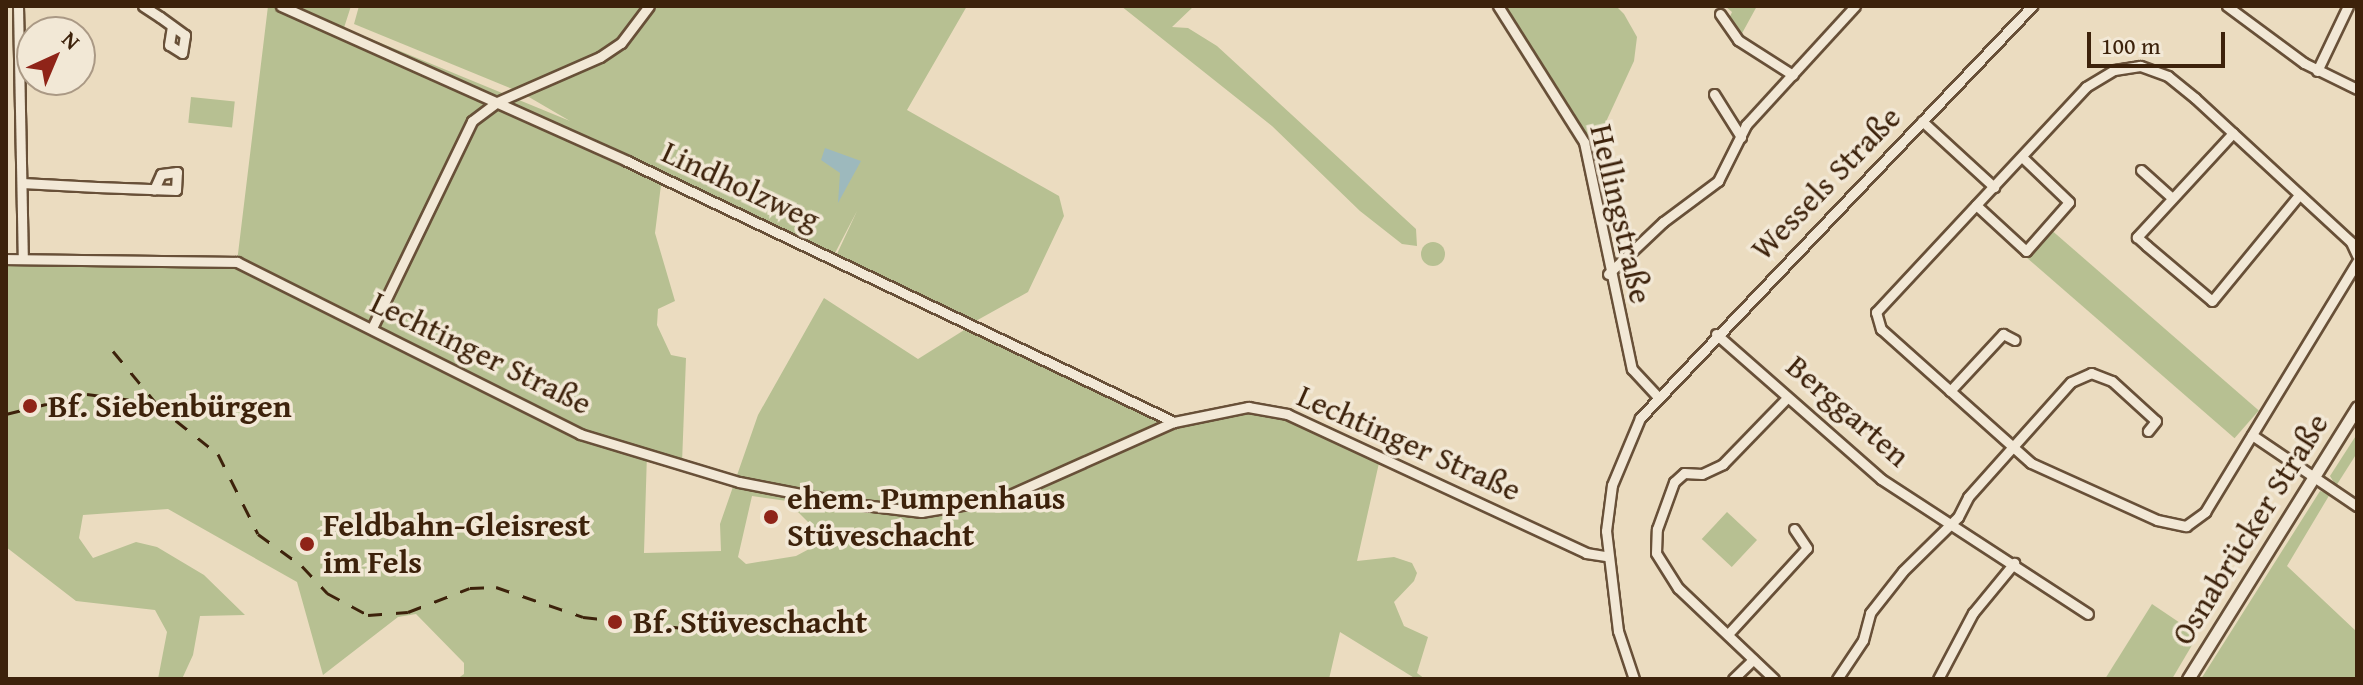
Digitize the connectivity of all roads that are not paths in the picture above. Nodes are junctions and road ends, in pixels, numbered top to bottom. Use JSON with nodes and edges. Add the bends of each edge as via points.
{"nodes":[{"id":1,"x":18,"y":6,"type":"edge"},
{"id":2,"x":143,"y":6,"type":"edge"},
{"id":3,"x":281,"y":6,"type":"edge"},
{"id":4,"x":649,"y":6,"type":"edge"},
{"id":5,"x":1498,"y":6,"type":"edge"},
{"id":6,"x":1855,"y":6,"type":"edge"},
{"id":7,"x":2032,"y":6,"type":"edge"},
{"id":8,"x":2227,"y":6,"type":"edge"},
{"id":9,"x":2348,"y":6,"type":"edge"},
{"id":10,"x":1720,"y":14,"type":"dead end"},
{"id":11,"x":172,"y":26,"type":"dead end"},
{"id":12,"x":2317,"y":71,"type":"junction"},
{"id":13,"x":1793,"y":75,"type":"junction"},
{"id":14,"x":2357,"y":89,"type":"edge"},
{"id":15,"x":1714,"y":94,"type":"dead end"},
{"id":16,"x":497,"y":102,"type":"junction"},
{"id":17,"x":1922,"y":121,"type":"junction"},
{"id":18,"x":2233,"y":133,"type":"junction"},
{"id":19,"x":1741,"y":137,"type":"junction"},
{"id":20,"x":2022,"y":157,"type":"junction"},
{"id":21,"x":2141,"y":170,"type":"dead end"},
{"id":22,"x":22,"y":183,"type":"junction"},
{"id":23,"x":1994,"y":187,"type":"junction"},
{"id":24,"x":154,"y":190,"type":"junction"},
{"id":25,"x":2299,"y":195,"type":"junction"},
{"id":26,"x":2171,"y":197,"type":"junction"},
{"id":27,"x":1976,"y":205,"type":"junction"},
{"id":28,"x":2357,"y":255,"type":"edge"},
{"id":29,"x":6,"y":259,"type":"edge"},
{"id":30,"x":23,"y":259,"type":"junction"},
{"id":31,"x":2357,"y":262,"type":"edge"},
{"id":32,"x":1608,"y":274,"type":"junction"},
{"id":33,"x":372,"y":328,"type":"junction"},
{"id":34,"x":1716,"y":334,"type":"junction"},
{"id":35,"x":2015,"y":340,"type":"dead end"},
{"id":36,"x":1950,"y":391,"type":"junction"},
{"id":37,"x":1657,"y":396,"type":"junction"},
{"id":38,"x":1787,"y":398,"type":"junction"},
{"id":39,"x":2357,"y":407,"type":"edge"},
{"id":40,"x":1174,"y":422,"type":"junction"},
{"id":41,"x":2148,"y":431,"type":"dead end"},
{"id":42,"x":2252,"y":435,"type":"junction"},
{"id":43,"x":2011,"y":449,"type":"junction"},
{"id":44,"x":2314,"y":476,"type":"junction"},
{"id":45,"x":2357,"y":506,"type":"edge"},
{"id":46,"x":1951,"y":521,"type":"junction"},
{"id":47,"x":1794,"y":529,"type":"dead end"},
{"id":48,"x":1606,"y":556,"type":"junction"},
{"id":49,"x":2014,"y":563,"type":"junction"},
{"id":50,"x":2088,"y":614,"type":"dead end"},
{"id":51,"x":1729,"y":633,"type":"junction"},
{"id":52,"x":1753,"y":660,"type":"junction"},
{"id":53,"x":1634,"y":679,"type":"edge"},
{"id":54,"x":1733,"y":679,"type":"edge"},
{"id":55,"x":1774,"y":679,"type":"edge"},
{"id":56,"x":1837,"y":679,"type":"edge"},
{"id":57,"x":1938,"y":679,"type":"edge"},
{"id":58,"x":2188,"y":679,"type":"edge"}],
"edges":[{"from":1,"to":22,"type":"street"},
{"from":2,"to":11,"type":"street"},
{"from":3,"to":16,"type":"street","name":"Lindholzweg"},
{"from":4,"to":16,"type":"street","via":[[621,43],[600,57]]},
{"from":5,"to":32,"type":"street","name":"Hellingstraße","via":[[1584,142]]},
{"from":6,"to":13,"type":"street"},
{"from":7,"to":17,"type":"street","name":"Wessels Straße"},
{"from":8,"to":12,"type":"street"},
{"from":9,"to":12,"type":"street"},
{"from":10,"to":13,"type":"street","via":[[1738,40]]},
{"from":12,"to":14,"type":"street"},
{"from":13,"to":19,"type":"street"},
{"from":15,"to":19,"type":"street"},
{"from":16,"to":33,"type":"street","via":[[466,131]]},
{"from":16,"to":40,"type":"street","name":"Lindholzweg"},
{"from":17,"to":23,"type":"street"},
{"from":17,"to":34,"type":"street","name":"Wessels Straße"},
{"from":18,"to":20,"type":"street","via":[[2178,83],[2140,66],[2114,70],[2086,87]]},
{"from":18,"to":25,"type":"street"},
{"from":18,"to":26,"type":"street"},
{"from":19,"to":32,"type":"street","via":[[1718,181],[1663,222]]},
{"from":20,"to":23,"type":"street"},
{"from":20,"to":27,"type":"street","via":[[2069,202],[2026,251]]},
{"from":21,"to":26,"type":"street"},
{"from":22,"to":24,"type":"street"},
{"from":22,"to":30,"type":"street"},
{"from":23,"to":27,"type":"street"},
{"from":24,"to":24,"type":"street","via":[[176,190],[173,172],[161,174]]},
{"from":25,"to":26,"type":"street","via":[[2212,301],[2137,237]]},
{"from":25,"to":28,"type":"street","via":[[2351,242]]},
{"from":27,"to":36,"type":"street","via":[[1876,312],[1881,329]]},
{"from":29,"to":30,"type":"street","name":"Lechtinger Straße"},
{"from":30,"to":33,"type":"street","name":"Lechtinger Straße","via":[[237,262]]},
{"from":31,"to":42,"type":"street"},
{"from":32,"to":37,"type":"street","name":"Hellingstraße","via":[[1632,369]]},
{"from":33,"to":40,"type":"street","name":"Lechtinger Straße","via":[[580,434],[739,482],[921,512],[1003,498]]},
{"from":34,"to":37,"type":"street","name":"Wessels Straße"},
{"from":34,"to":38,"type":"street","name":"Berggarten"},
{"from":35,"to":36,"type":"street","via":[[2003,334]]},
{"from":36,"to":43,"type":"street"},
{"from":37,"to":48,"type":"street","name":"Wessels Straße","via":[[1627,442],[1612,485]]},
{"from":38,"to":46,"type":"street","name":"Berggarten","via":[[1881,479]]},
{"from":38,"to":51,"type":"street","via":[[1723,464],[1702,474],[1684,473],[1674,482],[1657,529],[1662,570]]},
{"from":39,"to":44,"type":"street","name":"Osnabrücker Straße"},
{"from":40,"to":48,"type":"street","name":"Lechtinger Straße","via":[[1248,407],[1278,411],[1381,454],[1586,553]]},
{"from":41,"to":43,"type":"street","via":[[2156,421],[2112,381],[2091,373],[2071,382]]},
{"from":42,"to":43,"type":"street","via":[[2205,512],[2186,526],[2157,520]]},
{"from":42,"to":44,"type":"street"},
{"from":43,"to":46,"type":"street"},
{"from":44,"to":45,"type":"street"},
{"from":44,"to":58,"type":"street","name":"Osnabrücker Straße"},
{"from":46,"to":49,"type":"street","name":"Berggarten"},
{"from":46,"to":56,"type":"street","via":[[1870,613],[1863,640]]},
{"from":47,"to":51,"type":"street","via":[[1807,548]]},
{"from":48,"to":53,"type":"street","name":"Wessels Straße","via":[[1618,631]]},
{"from":49,"to":50,"type":"street","name":"Berggarten"},
{"from":49,"to":57,"type":"street","via":[[1973,613]]},
{"from":51,"to":52,"type":"street"},
{"from":52,"to":54,"type":"street"},
{"from":52,"to":55,"type":"street"}]}
